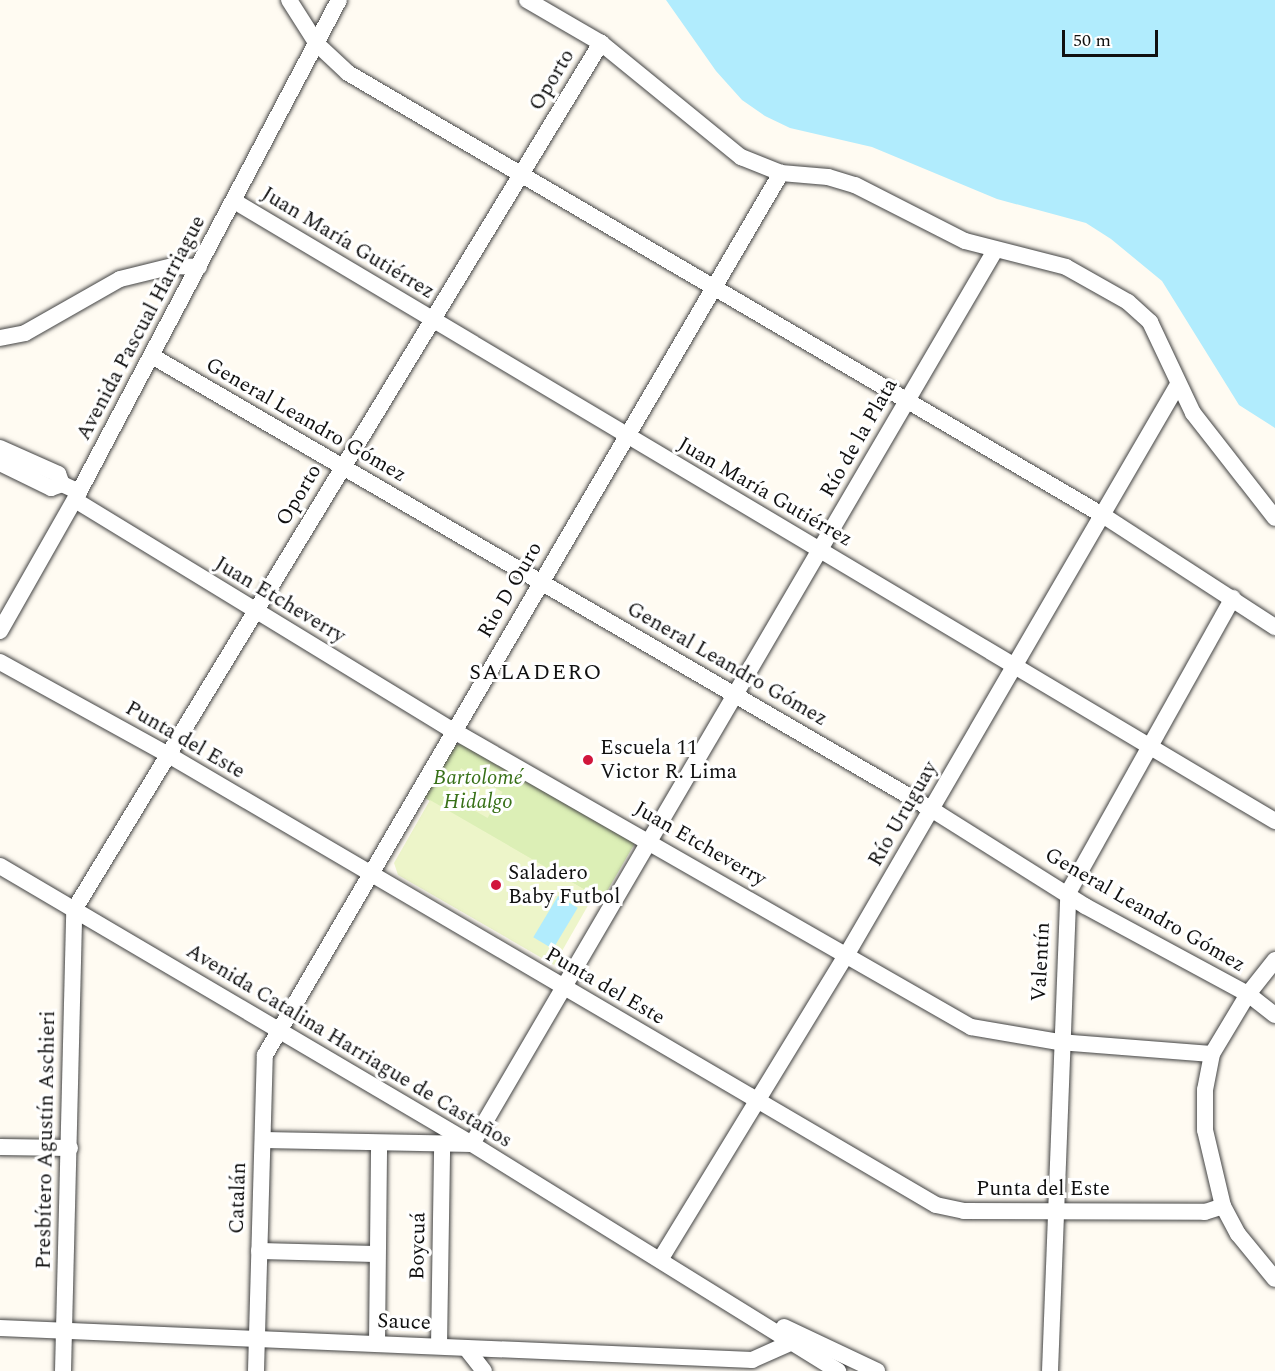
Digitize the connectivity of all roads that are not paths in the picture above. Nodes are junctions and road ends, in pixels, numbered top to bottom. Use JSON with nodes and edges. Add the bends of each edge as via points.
{"nodes":[{"id":1,"x":289,"y":0,"type":"edge"},
{"id":2,"x":339,"y":0,"type":"edge"},
{"id":3,"x":527,"y":0,"type":"edge"},
{"id":4,"x":601,"y":43,"type":"junction"},
{"id":5,"x":317,"y":44,"type":"junction"},
{"id":6,"x":781,"y":173,"type":"junction"},
{"id":7,"x":520,"y":175,"type":"junction"},
{"id":8,"x":234,"y":201,"type":"junction"},
{"id":9,"x":994,"y":252,"type":"junction"},
{"id":10,"x":199,"y":267,"type":"junction"},
{"id":11,"x":713,"y":289,"type":"junction"},
{"id":12,"x":432,"y":319,"type":"junction"},
{"id":13,"x":0,"y":338,"type":"edge"},
{"id":14,"x":152,"y":356,"type":"junction"},
{"id":15,"x":1177,"y":386,"type":"junction"},
{"id":16,"x":906,"y":402,"type":"junction"},
{"id":17,"x":627,"y":437,"type":"junction"},
{"id":18,"x":0,"y":448,"type":"edge"},
{"id":19,"x":0,"y":463,"type":"edge"},
{"id":20,"x":342,"y":466,"type":"junction"},
{"id":21,"x":62,"y":484,"type":"junction"},
{"id":22,"x":77,"y":496,"type":"junction"},
{"id":23,"x":1104,"y":516,"type":"junction"},
{"id":24,"x":1275,"y":518,"type":"edge"},
{"id":25,"x":820,"y":550,"type":"junction"},
{"id":26,"x":541,"y":582,"type":"junction"},
{"id":27,"x":1233,"y":598,"type":"junction"},
{"id":28,"x":254,"y":611,"type":"junction"},
{"id":29,"x":1275,"y":627,"type":"edge"},
{"id":30,"x":0,"y":631,"type":"edge"},
{"id":31,"x":0,"y":662,"type":"edge"},
{"id":32,"x":1016,"y":666,"type":"junction"},
{"id":33,"x":735,"y":695,"type":"junction"},
{"id":34,"x":454,"y":731,"type":"junction"},
{"id":35,"x":1148,"y":748,"type":"junction"},
{"id":36,"x":167,"y":754,"type":"junction"},
{"id":37,"x":931,"y":809,"type":"junction"},
{"id":38,"x":1275,"y":821,"type":"edge"},
{"id":39,"x":649,"y":841,"type":"junction"},
{"id":40,"x":0,"y":866,"type":"edge"},
{"id":41,"x":369,"y":874,"type":"junction"},
{"id":42,"x":1068,"y":893,"type":"junction"},
{"id":43,"x":74,"y":910,"type":"junction"},
{"id":44,"x":847,"y":954,"type":"junction"},
{"id":45,"x":1275,"y":960,"type":"edge"},
{"id":46,"x":563,"y":988,"type":"junction"},
{"id":47,"x":1248,"y":994,"type":"junction"},
{"id":48,"x":1275,"y":1015,"type":"edge"},
{"id":49,"x":278,"y":1030,"type":"junction"},
{"id":50,"x":1059,"y":1042,"type":"junction"},
{"id":51,"x":1212,"y":1054,"type":"junction"},
{"id":52,"x":758,"y":1102,"type":"junction"},
{"id":53,"x":263,"y":1140,"type":"junction"},
{"id":54,"x":472,"y":1144,"type":"junction"},
{"id":55,"x":379,"y":1146,"type":"junction"},
{"id":56,"x":0,"y":1147,"type":"edge"},
{"id":57,"x":442,"y":1147,"type":"junction"},
{"id":58,"x":70,"y":1148,"type":"junction"},
{"id":59,"x":1223,"y":1206,"type":"junction"},
{"id":60,"x":1053,"y":1212,"type":"junction"},
{"id":61,"x":259,"y":1251,"type":"junction"},
{"id":62,"x":376,"y":1254,"type":"junction"},
{"id":63,"x":666,"y":1264,"type":"junction"},
{"id":64,"x":1275,"y":1279,"type":"edge"},
{"id":65,"x":0,"y":1328,"type":"edge"},
{"id":66,"x":63,"y":1330,"type":"junction"},
{"id":67,"x":257,"y":1338,"type":"junction"},
{"id":68,"x":792,"y":1338,"type":"junction"},
{"id":69,"x":377,"y":1344,"type":"junction"},
{"id":70,"x":439,"y":1346,"type":"junction"},
{"id":71,"x":466,"y":1348,"type":"junction"},
{"id":72,"x":63,"y":1371,"type":"edge"},
{"id":73,"x":256,"y":1371,"type":"edge"},
{"id":74,"x":484,"y":1371,"type":"edge"},
{"id":75,"x":838,"y":1371,"type":"edge"},
{"id":76,"x":877,"y":1371,"type":"edge"},
{"id":77,"x":1050,"y":1371,"type":"edge"}],
"edges":[{"from":1,"to":5,"type":"street"},
{"from":2,"to":5,"type":"street","name":"Avenida Pascual Harriague"},
{"from":3,"to":4,"type":"street"},
{"from":4,"to":6,"type":"street","via":[[741,157]]},
{"from":4,"to":7,"type":"street","name":"Oporto"},
{"from":5,"to":7,"type":"street","via":[[348,73]]},
{"from":5,"to":8,"type":"street","name":"Avenida Pascual Harriague"},
{"from":6,"to":9,"type":"street","via":[[855,184]]},
{"from":6,"to":11,"type":"street","name":"Rio D Ouro"},
{"from":7,"to":11,"type":"street"},
{"from":7,"to":12,"type":"street","name":"Oporto"},
{"from":8,"to":10,"type":"street","name":"Avenida Pascual Harriague"},
{"from":8,"to":12,"type":"street","name":"Juan María Gutiérrez"},
{"from":9,"to":15,"type":"street","via":[[1066,267],[1128,302],[1150,322]]},
{"from":9,"to":16,"type":"street","name":"Río de la Plata"},
{"from":10,"to":13,"type":"street","via":[[173,266],[120,279],[25,333]]},
{"from":10,"to":14,"type":"street","name":"Avenida Pascual Harriague"},
{"from":11,"to":16,"type":"street"},
{"from":11,"to":17,"type":"street","name":"Rio D Ouro"},
{"from":12,"to":17,"type":"street","name":"Juan María Gutiérrez"},
{"from":12,"to":20,"type":"street","name":"Oporto"},
{"from":14,"to":20,"type":"street","name":"General Leandro Gómez"},
{"from":14,"to":22,"type":"street","name":"Avenida Pascual Harriague"},
{"from":15,"to":23,"type":"street","name":"Río Uruguay"},
{"from":15,"to":24,"type":"street"},
{"from":16,"to":23,"type":"street"},
{"from":16,"to":25,"type":"street","name":"Río de la Plata"},
{"from":17,"to":25,"type":"street","name":"Juan María Gutiérrez"},
{"from":17,"to":26,"type":"street","name":"Rio D Ouro"},
{"from":18,"to":21,"type":"street","via":[[58,474]]},
{"from":19,"to":21,"type":"street","via":[[51,488]]},
{"from":20,"to":26,"type":"street","name":"General Leandro Gómez"},
{"from":20,"to":28,"type":"street","name":"Oporto"},
{"from":21,"to":22,"type":"street","name":"Juan Etcheverry"},
{"from":22,"to":28,"type":"street","name":"Juan Etcheverry"},
{"from":22,"to":30,"type":"street","name":"Avenida Pascual Harriague"},
{"from":23,"to":27,"type":"street"},
{"from":23,"to":32,"type":"street","name":"Río Uruguay"},
{"from":25,"to":32,"type":"street","name":"Juan María Gutiérrez"},
{"from":25,"to":33,"type":"street","name":"Río de la Plata"},
{"from":26,"to":33,"type":"street","name":"General Leandro Gómez"},
{"from":26,"to":34,"type":"street","name":"Rio D Ouro"},
{"from":27,"to":29,"type":"street"},
{"from":27,"to":35,"type":"street","name":"Valentín"},
{"from":28,"to":34,"type":"street","name":"Juan Etcheverry"},
{"from":28,"to":36,"type":"street","name":"Oporto"},
{"from":31,"to":36,"type":"street","name":"Punta del Este"},
{"from":32,"to":35,"type":"street","name":"Juan María Gutiérrez"},
{"from":32,"to":37,"type":"street","name":"Río Uruguay"},
{"from":33,"to":37,"type":"street","name":"General Leandro Gómez"},
{"from":33,"to":39,"type":"street","name":"Río de la Plata"},
{"from":34,"to":39,"type":"street","name":"Juan Etcheverry"},
{"from":34,"to":41,"type":"street","name":"Rio D Ouro"},
{"from":35,"to":38,"type":"street","name":"Juan María Gutiérrez"},
{"from":35,"to":42,"type":"street","name":"Valentín"},
{"from":36,"to":41,"type":"street","name":"Punta del Este"},
{"from":36,"to":43,"type":"street","name":"Oporto"},
{"from":37,"to":42,"type":"street","name":"General Leandro Gómez"},
{"from":37,"to":44,"type":"street","name":"Río Uruguay"},
{"from":39,"to":44,"type":"street","name":"Juan Etcheverry"},
{"from":39,"to":46,"type":"street","name":"Río de la Plata"},
{"from":40,"to":43,"type":"street","name":"Avenida Catalina Harriague de Castaños"},
{"from":41,"to":46,"type":"street","name":"Punta del Este"},
{"from":41,"to":49,"type":"street","name":"Rio D Ouro"},
{"from":42,"to":47,"type":"street","name":"General Leandro Gómez"},
{"from":42,"to":50,"type":"street","name":"Valentín"},
{"from":43,"to":49,"type":"street","name":"Avenida Catalina Harriague de Castaños"},
{"from":43,"to":58,"type":"street","name":"Presbítero Agustín Aschieri"},
{"from":44,"to":50,"type":"street","name":"Juan Etcheverry","via":[[971,1027]]},
{"from":44,"to":52,"type":"street","name":"Río Uruguay"},
{"from":45,"to":47,"type":"street"},
{"from":46,"to":52,"type":"street","name":"Punta del Este"},
{"from":46,"to":54,"type":"street","name":"Río de la Plata"},
{"from":47,"to":48,"type":"street","name":"General Leandro Gómez"},
{"from":47,"to":51,"type":"street"},
{"from":49,"to":53,"type":"street","name":"Catalán","via":[[265,1055]]},
{"from":49,"to":54,"type":"street","name":"Avenida Catalina Harriague de Castaños"},
{"from":50,"to":51,"type":"street","name":"Juan Etcheverry"},
{"from":50,"to":60,"type":"street","name":"Valentín"},
{"from":51,"to":59,"type":"street","via":[[1205,1090],[1205,1130]]},
{"from":52,"to":60,"type":"street","name":"Punta del Este","via":[[936,1206],[964,1211]]},
{"from":52,"to":63,"type":"street","name":"Río Uruguay"},
{"from":53,"to":55,"type":"street"},
{"from":53,"to":61,"type":"street","name":"Catalán"},
{"from":54,"to":57,"type":"street"},
{"from":54,"to":63,"type":"street","name":"Avenida Catalina Harriague de Castaños"},
{"from":55,"to":57,"type":"street"},
{"from":55,"to":62,"type":"street"},
{"from":56,"to":58,"type":"street"},
{"from":57,"to":70,"type":"street","name":"Boycuá"},
{"from":58,"to":66,"type":"street","name":"Presbítero Agustín Aschieri"},
{"from":59,"to":60,"type":"street","name":"Punta del Este","via":[[1205,1212]]},
{"from":59,"to":64,"type":"street","via":[[1238,1234]]},
{"from":60,"to":77,"type":"street","name":"Valentín"},
{"from":61,"to":62,"type":"street"},
{"from":61,"to":67,"type":"street","name":"Catalán"},
{"from":62,"to":69,"type":"street"},
{"from":63,"to":68,"type":"street","name":"Avenida Catalina Harriague de Castaños"},
{"from":65,"to":66,"type":"street","name":"Sauce"},
{"from":66,"to":67,"type":"street","name":"Sauce"},
{"from":66,"to":72,"type":"street","name":"Presbítero Agustín Aschieri"},
{"from":67,"to":69,"type":"street","name":"Sauce"},
{"from":67,"to":73,"type":"street","name":"Catalán"},
{"from":68,"to":71,"type":"street","name":"Sauce","via":[[752,1360]]},
{"from":68,"to":75,"type":"street","name":"Avenida Catalina Harriague de Castaños"},
{"from":68,"to":76,"type":"street","name":"Avenida Catalina Harriague de Castaños"},
{"from":69,"to":70,"type":"street","name":"Sauce"},
{"from":70,"to":71,"type":"street","name":"Sauce"},
{"from":71,"to":74,"type":"street"}]}
